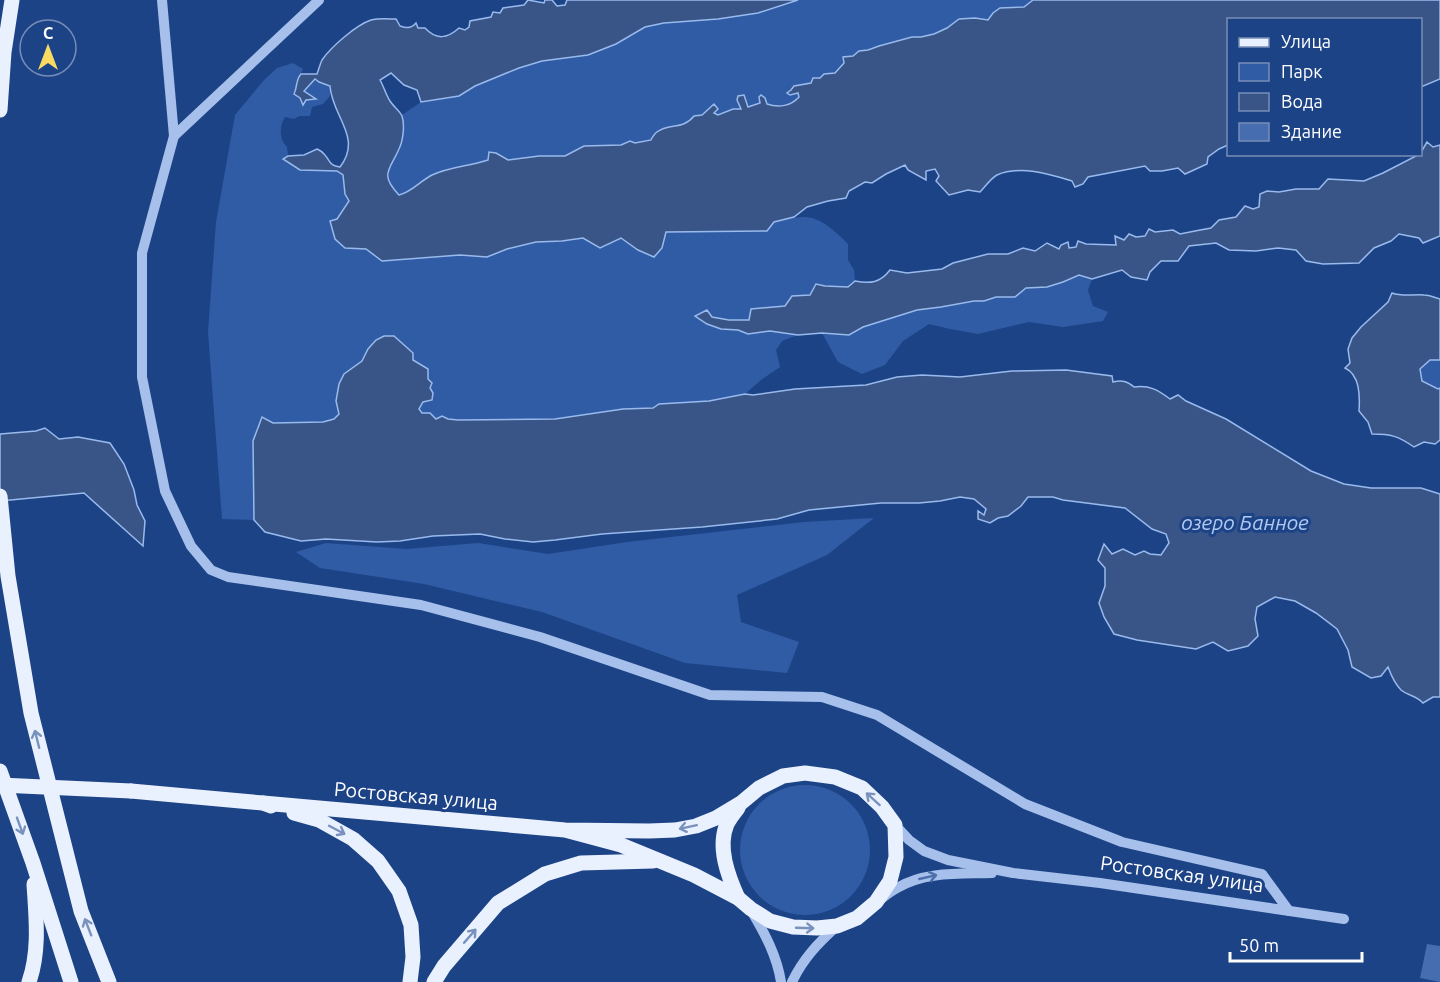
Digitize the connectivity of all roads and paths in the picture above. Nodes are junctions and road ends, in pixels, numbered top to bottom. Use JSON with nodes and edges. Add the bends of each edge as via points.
{"nodes":[{"id":1,"x":12,"y":0,"type":"edge"},
{"id":2,"x":162,"y":0,"type":"edge"},
{"id":3,"x":319,"y":0,"type":"edge"},
{"id":4,"x":0,"y":110,"type":"edge"},
{"id":5,"x":174,"y":136,"type":"junction"},
{"id":6,"x":0,"y":496,"type":"edge"},
{"id":7,"x":0,"y":771,"type":"edge"},
{"id":8,"x":0,"y":785,"type":"edge"},
{"id":9,"x":741,"y":802,"type":"junction"},
{"id":10,"x":263,"y":803,"type":"junction"},
{"id":11,"x":895,"y":825,"type":"junction"},
{"id":12,"x":565,"y":830,"type":"junction"},
{"id":13,"x":660,"y":861,"type":"junction"},
{"id":14,"x":33,"y":863,"type":"junction"},
{"id":15,"x":1013,"y":873,"type":"junction"},
{"id":16,"x":738,"y":898,"type":"junction"},
{"id":17,"x":876,"y":902,"type":"junction"},
{"id":18,"x":751,"y":909,"type":"junction"},
{"id":19,"x":1289,"y":911,"type":"junction"},
{"id":20,"x":1344,"y":919,"type":"dead end"},
{"id":21,"x":837,"y":926,"type":"junction"},
{"id":22,"x":29,"y":982,"type":"edge"},
{"id":23,"x":71,"y":982,"type":"edge"},
{"id":24,"x":109,"y":982,"type":"edge"},
{"id":25,"x":410,"y":982,"type":"edge"},
{"id":26,"x":434,"y":982,"type":"edge"},
{"id":27,"x":781,"y":982,"type":"edge"},
{"id":28,"x":792,"y":982,"type":"edge"}],
"edges":[{"from":1,"to":4,"type":"main road"},
{"from":2,"to":5,"type":"street"},
{"from":3,"to":5,"type":"street"},
{"from":5,"to":19,"type":"street","via":[[142,253],[142,377],[165,491],[190,546],[211,570],[228,577],[421,604],[540,637],[710,695],[822,697],[877,715],[1025,804],[1122,842],[1262,874]]},
{"from":24,"to":6,"type":"main road","one_way":true,"via":[[81,911],[33,724],[8,576]]},
{"from":7,"to":14,"type":"main road","one_way":true},
{"from":8,"to":10,"type":"main road","bridge":true},
{"from":11,"to":9,"type":"main road","one_way":true,"via":[[862,788],[835,777],[783,776]]},
{"from":9,"to":12,"type":"main road","one_way":true,"via":[[716,818],[675,830]]},
{"from":9,"to":16,"type":"main road","via":[[727,824],[724,842],[729,879]]},
{"from":10,"to":12,"type":"main road","name":"Ростовская улица"},
{"from":10,"to":25,"type":"main road","one_way":true,"via":[[319,820],[353,839],[378,861],[399,891],[411,925]]},
{"from":11,"to":15,"type":"street","via":[[924,851]]},
{"from":11,"to":17,"type":"main road","via":[[896,857],[890,881]]},
{"from":12,"to":13,"type":"main road","via":[[621,845]]},
{"from":13,"to":16,"type":"main road"},
{"from":26,"to":13,"type":"main road","one_way":true,"via":[[498,903],[545,874],[581,863]]},
{"from":14,"to":22,"type":"main road","via":[[37,938]]},
{"from":14,"to":23,"type":"main road"},
{"from":17,"to":15,"type":"street","one_way":true,"via":[[914,880],[939,875]]},
{"from":15,"to":19,"type":"street","name":"Ростовская улица"},
{"from":16,"to":18,"type":"main road"},
{"from":17,"to":21,"type":"main road","via":[[857,918]]},
{"from":18,"to":21,"type":"main road","one_way":true,"via":[[770,921],[793,927]]},
{"from":18,"to":27,"type":"street","via":[[768,940]]},
{"from":19,"to":20,"type":"street","name":"Ростовская улица"},
{"from":21,"to":28,"type":"street","via":[[815,946]]}]}
